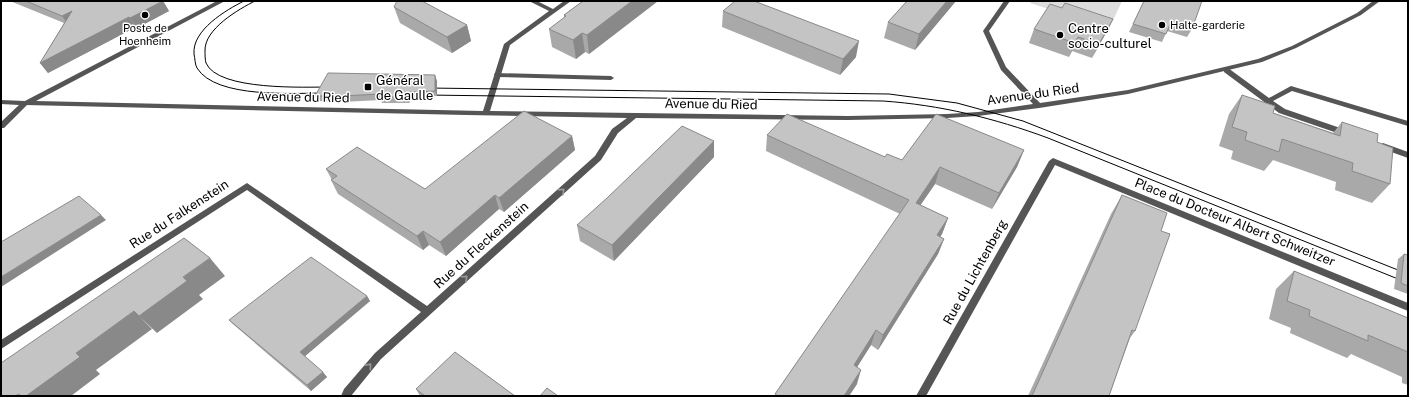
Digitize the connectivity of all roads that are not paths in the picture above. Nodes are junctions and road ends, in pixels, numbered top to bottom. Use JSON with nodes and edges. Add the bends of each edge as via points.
{"nodes":[{"id":1,"x":222,"y":1,"type":"edge"},
{"id":2,"x":532,"y":1,"type":"edge"},
{"id":3,"x":568,"y":1,"type":"edge"},
{"id":4,"x":1007,"y":1,"type":"edge"},
{"id":5,"x":1377,"y":1,"type":"edge"},
{"id":6,"x":553,"y":11,"type":"junction"},
{"id":7,"x":1226,"y":70,"type":"junction"},
{"id":8,"x":497,"y":75,"type":"junction"},
{"id":9,"x":611,"y":78,"type":"dead end"},
{"id":10,"x":1268,"y":101,"type":"junction"},
{"id":11,"x":1,"y":102,"type":"edge"},
{"id":12,"x":25,"y":103,"type":"junction"},
{"id":13,"x":1039,"y":106,"type":"junction"},
{"id":14,"x":486,"y":113,"type":"junction"},
{"id":15,"x":635,"y":115,"type":"junction"},
{"id":16,"x":1408,"y":124,"type":"edge"},
{"id":17,"x":1,"y":126,"type":"edge"},
{"id":18,"x":1356,"y":137,"type":"edge"},
{"id":19,"x":1378,"y":145,"type":"edge"},
{"id":20,"x":1408,"y":155,"type":"edge"},
{"id":21,"x":1053,"y":161,"type":"joint"},
{"id":22,"x":1408,"y":307,"type":"edge"},
{"id":23,"x":428,"y":311,"type":"junction"},
{"id":24,"x":1,"y":345,"type":"edge"},
{"id":25,"x":346,"y":396,"type":"edge"},
{"id":26,"x":921,"y":396,"type":"edge"}],
"edges":[{"from":1,"to":12,"type":"street"},
{"from":2,"to":6,"type":"street"},
{"from":3,"to":6,"type":"street"},
{"from":4,"to":13,"type":"street","via":[[986,31],[1003,68]]},
{"from":5,"to":7,"type":"street","name":"Avenue du Ried","via":[[1359,14],[1294,46],[1260,61]]},
{"from":6,"to":8,"type":"street","via":[[507,44]]},
{"from":7,"to":10,"type":"street"},
{"from":7,"to":13,"type":"street","name":"Avenue du Ried","via":[[1128,92]]},
{"from":8,"to":9,"type":"street"},
{"from":8,"to":14,"type":"street"},
{"from":10,"to":16,"type":"street","via":[[1291,88]]},
{"from":10,"to":18,"type":"street","via":[[1282,112]]},
{"from":11,"to":12,"type":"street","name":"Avenue du Ried"},
{"from":12,"to":14,"type":"street","name":"Avenue du Ried"},
{"from":12,"to":17,"type":"street"},
{"from":13,"to":15,"type":"street","name":"Avenue du Ried","via":[[947,116],[848,118]]},
{"from":14,"to":15,"type":"street","name":"Avenue du Ried"},
{"from":23,"to":15,"type":"street","name":"Rue du Fleckenstein","one_way":true,"via":[[598,158],[615,131]]},
{"from":19,"to":20,"type":"street"},
{"from":21,"to":22,"type":"street","name":"Place du Docteur Albert Schweitzer"},
{"from":21,"to":26,"type":"street","name":"Rue du Lichtenberg"},
{"from":23,"to":24,"type":"street","name":"Rue du Falkenstein","via":[[247,186]]},
{"from":25,"to":23,"type":"street","name":"Rue du Fleckenstein","one_way":true,"via":[[378,356]]}]}
